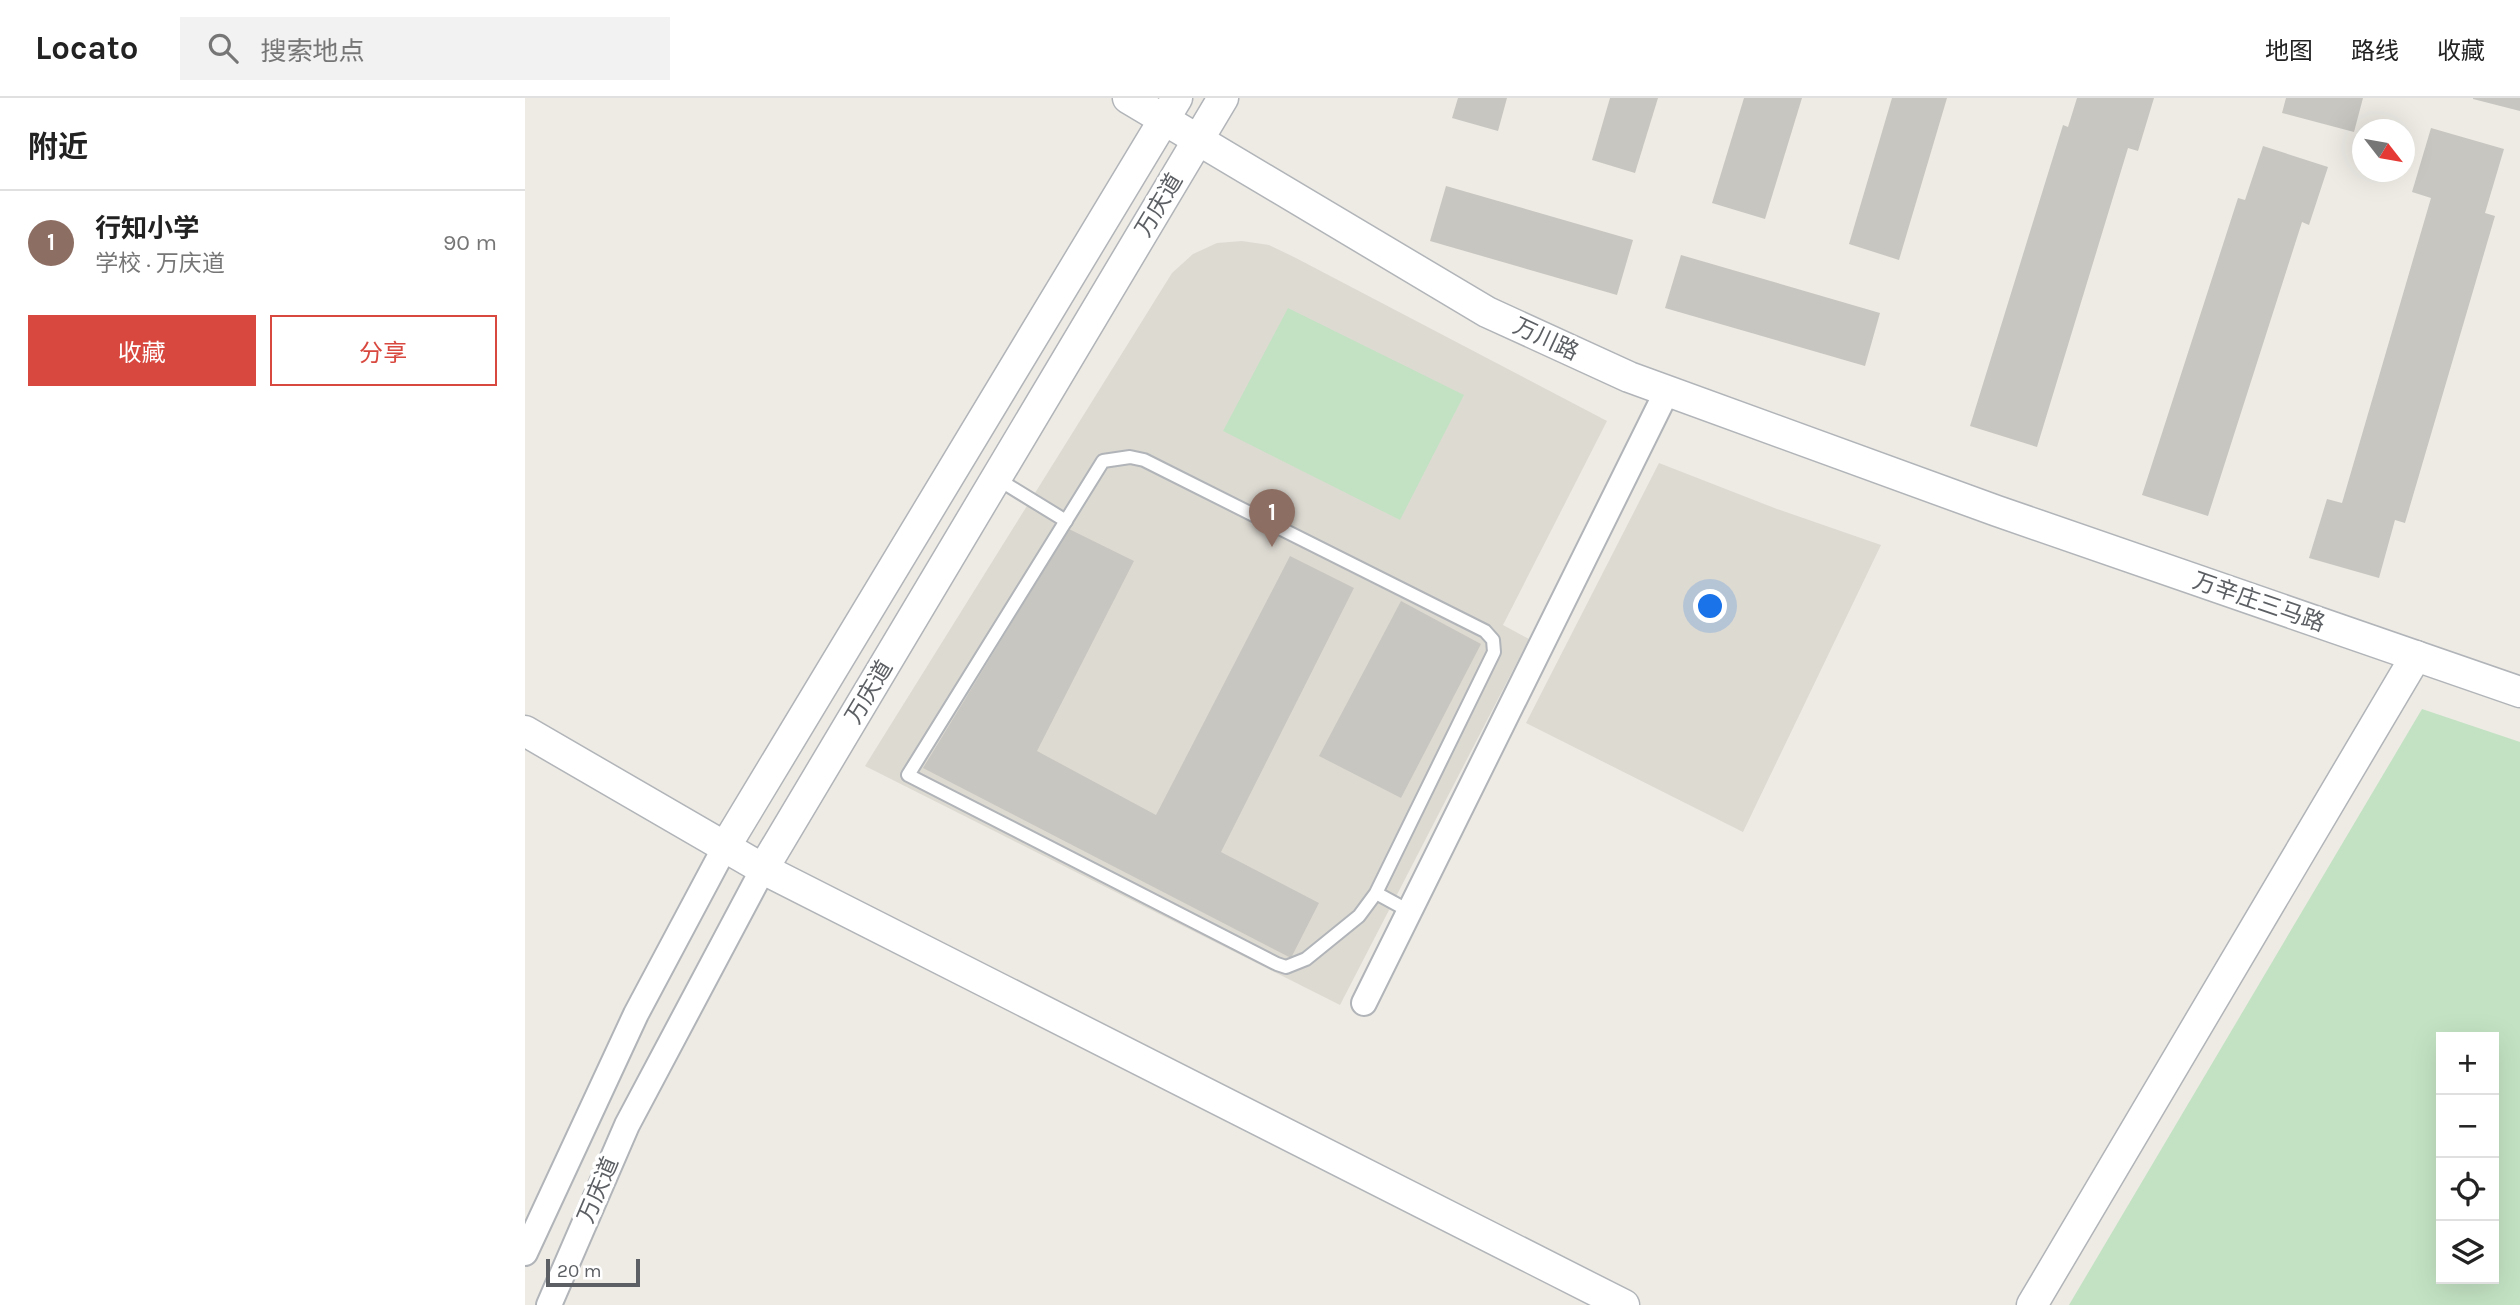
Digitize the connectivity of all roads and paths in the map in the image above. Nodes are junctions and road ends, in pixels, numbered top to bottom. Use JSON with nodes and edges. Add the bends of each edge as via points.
{"nodes":[{"id":1,"x":1128,"y":98,"type":"edge"},
{"id":2,"x":1223,"y":98,"type":"edge"},
{"id":3,"x":1170,"y":109,"type":"edge"},
{"id":4,"x":1198,"y":140,"type":"junction"},
{"id":5,"x":1667,"y":391,"type":"junction"},
{"id":6,"x":996,"y":478,"type":"junction"},
{"id":7,"x":1997,"y":511,"type":"joint"},
{"id":8,"x":1066,"y":521,"type":"junction"},
{"id":9,"x":2416,"y":656,"type":"junction"},
{"id":10,"x":2520,"y":692,"type":"edge"},
{"id":11,"x":525,"y":731,"type":"edge"},
{"id":12,"x":725,"y":847,"type":"junction"},
{"id":13,"x":763,"y":869,"type":"junction"},
{"id":14,"x":1376,"y":893,"type":"junction"},
{"id":15,"x":1409,"y":911,"type":"junction"},
{"id":16,"x":1364,"y":1003,"type":"dead end"},
{"id":17,"x":525,"y":1253,"type":"edge"},
{"id":18,"x":549,"y":1305,"type":"edge"},
{"id":19,"x":1624,"y":1305,"type":"edge"},
{"id":20,"x":2032,"y":1305,"type":"edge"}],
"edges":[{"from":1,"to":3,"type":"street","name":"万川路"},
{"from":2,"to":4,"type":"street","name":"万庆道"},
{"from":3,"to":4,"type":"street","name":"万川路"},
{"from":3,"to":12,"type":"street","name":"万庆道"},
{"from":4,"to":5,"type":"street","name":"万川路","via":[[1487,312]]},
{"from":4,"to":6,"type":"street","name":"万庆道"},
{"from":5,"to":7,"type":"street","name":"万川路"},
{"from":5,"to":15,"type":"street"},
{"from":6,"to":8,"type":"lane"},
{"from":6,"to":13,"type":"street","name":"万庆道"},
{"from":7,"to":9,"type":"street","name":"万辛庄三马路"},
{"from":8,"to":14,"type":"lane","via":[[1103,461],[1145,460],[1485,631],[1493,640],[1494,652]]},
{"from":8,"to":14,"type":"lane","via":[[908,775],[1286,967],[1306,959],[1359,916]]},
{"from":9,"to":10,"type":"street","name":"万辛庄三马路"},
{"from":9,"to":20,"type":"street"},
{"from":11,"to":12,"type":"street"},
{"from":12,"to":13,"type":"street"},
{"from":12,"to":17,"type":"street","name":"万庆道","via":[[636,1014]]},
{"from":13,"to":18,"type":"street","name":"万庆道","via":[[627,1125]]},
{"from":13,"to":19,"type":"street"},
{"from":14,"to":15,"type":"lane"},
{"from":15,"to":16,"type":"street"}]}
